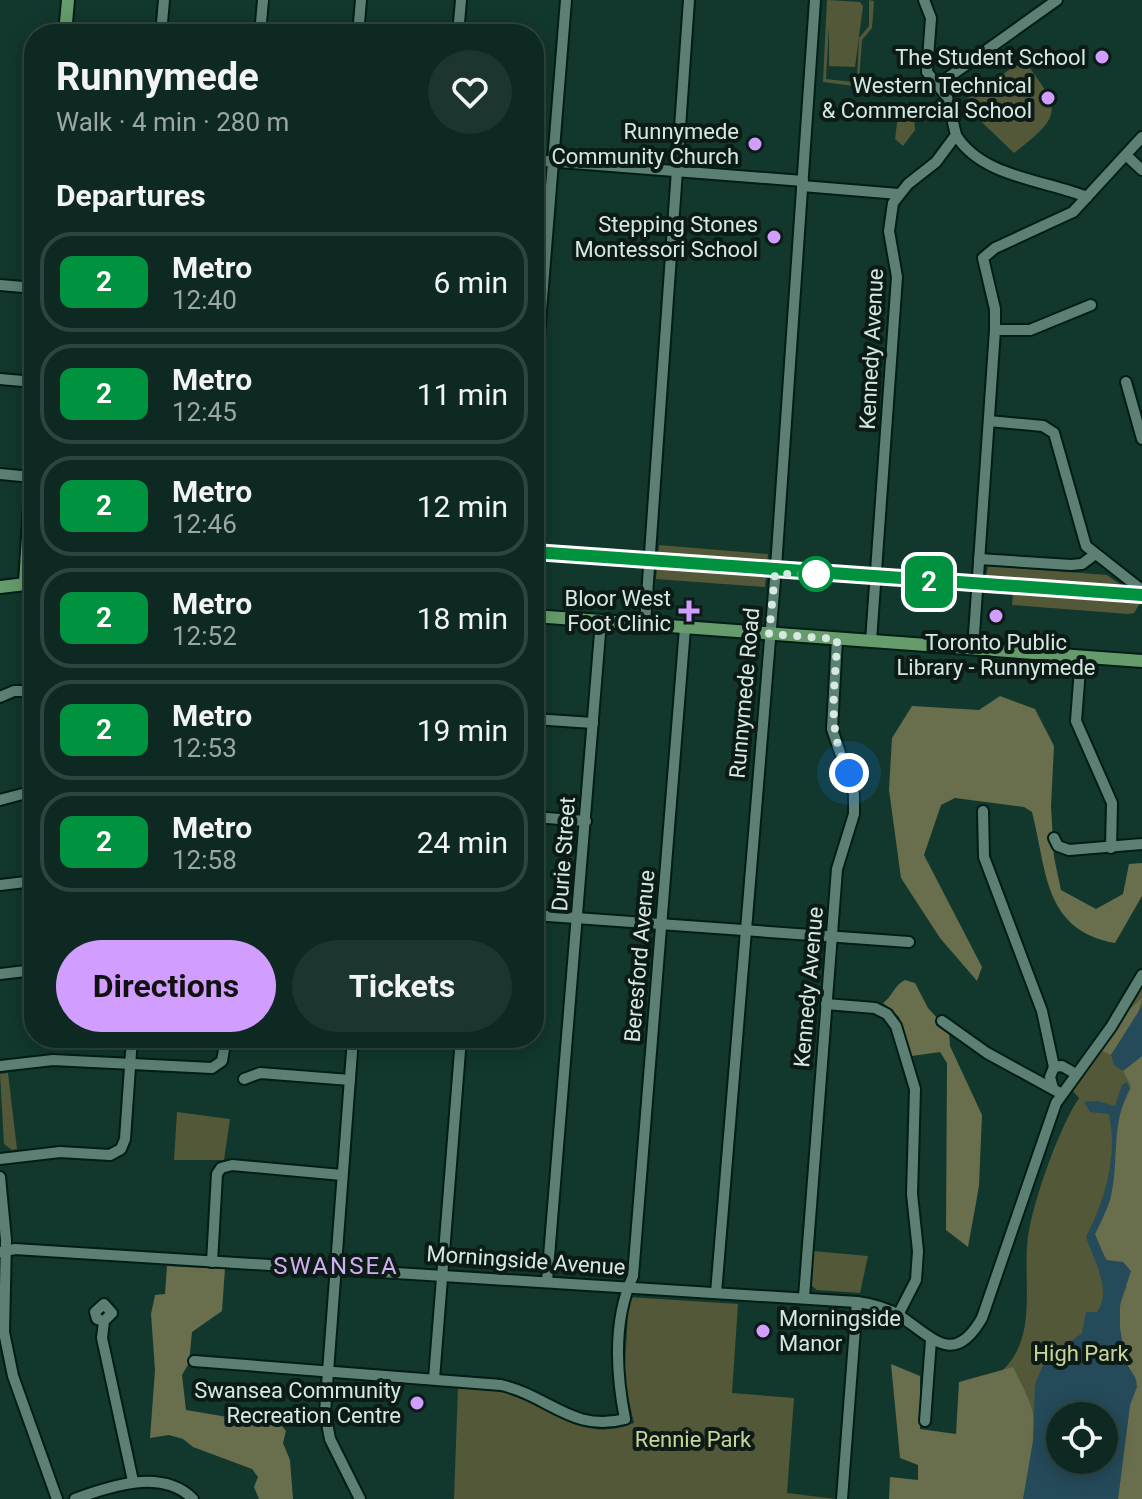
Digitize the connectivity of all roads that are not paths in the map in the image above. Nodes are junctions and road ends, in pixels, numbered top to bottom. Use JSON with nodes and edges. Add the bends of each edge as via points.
{"nodes":[{"id":1,"x":68,"y":0,"type":"edge"},
{"id":2,"x":164,"y":0,"type":"edge"},
{"id":3,"x":263,"y":0,"type":"edge"},
{"id":4,"x":361,"y":0,"type":"edge"},
{"id":5,"x":461,"y":0,"type":"edge"},
{"id":6,"x":566,"y":0,"type":"edge"},
{"id":7,"x":689,"y":0,"type":"edge"},
{"id":8,"x":815,"y":0,"type":"edge"},
{"id":9,"x":924,"y":0,"type":"edge"},
{"id":10,"x":1057,"y":0,"type":"edge"},
{"id":11,"x":66,"y":24,"type":"edge"},
{"id":12,"x":162,"y":24,"type":"edge"},
{"id":13,"x":261,"y":24,"type":"edge"},
{"id":14,"x":359,"y":24,"type":"edge"},
{"id":15,"x":459,"y":24,"type":"edge"},
{"id":16,"x":939,"y":84,"type":"junction"},
{"id":17,"x":956,"y":135,"type":"junction"},
{"id":18,"x":1142,"y":137,"type":"edge"},
{"id":19,"x":1127,"y":156,"type":"junction"},
{"id":20,"x":544,"y":161,"type":"edge"},
{"id":21,"x":553,"y":162,"type":"junction"},
{"id":22,"x":1142,"y":170,"type":"edge"},
{"id":23,"x":677,"y":171,"type":"junction"},
{"id":24,"x":802,"y":183,"type":"junction"},
{"id":25,"x":899,"y":194,"type":"junction"},
{"id":26,"x":1087,"y":197,"type":"junction"},
{"id":27,"x":544,"y":274,"type":"edge"},
{"id":28,"x":0,"y":285,"type":"edge"},
{"id":29,"x":24,"y":287,"type":"edge"},
{"id":30,"x":1091,"y":305,"type":"dead end"},
{"id":31,"x":995,"y":330,"type":"junction"},
{"id":32,"x":0,"y":379,"type":"edge"},
{"id":33,"x":24,"y":381,"type":"edge"},
{"id":34,"x":1126,"y":382,"type":"dead end"},
{"id":35,"x":1137,"y":402,"type":"edge"},
{"id":36,"x":989,"y":421,"type":"junction"},
{"id":37,"x":1142,"y":439,"type":"edge"},
{"id":38,"x":0,"y":474,"type":"edge"},
{"id":39,"x":24,"y":476,"type":"edge"},
{"id":40,"x":1094,"y":555,"type":"junction"},
{"id":41,"x":979,"y":559,"type":"junction"},
{"id":42,"x":24,"y":584,"type":"edge"},
{"id":43,"x":0,"y":587,"type":"edge"},
{"id":44,"x":1142,"y":590,"type":"edge"},
{"id":45,"x":544,"y":617,"type":"edge"},
{"id":46,"x":601,"y":621,"type":"junction"},
{"id":47,"x":645,"y":624,"type":"junction"},
{"id":48,"x":685,"y":628,"type":"junction"},
{"id":49,"x":769,"y":634,"type":"junction"},
{"id":50,"x":837,"y":639,"type":"junction"},
{"id":51,"x":871,"y":641,"type":"junction"},
{"id":52,"x":973,"y":649,"type":"junction"},
{"id":53,"x":1081,"y":656,"type":"junction"},
{"id":54,"x":1142,"y":661,"type":"edge"},
{"id":55,"x":24,"y":691,"type":"edge"},
{"id":56,"x":0,"y":697,"type":"edge"},
{"id":57,"x":544,"y":720,"type":"edge"},
{"id":58,"x":593,"y":723,"type":"junction"},
{"id":59,"x":24,"y":794,"type":"edge"},
{"id":60,"x":0,"y":800,"type":"edge"},
{"id":61,"x":983,"y":811,"type":"dead end"},
{"id":62,"x":544,"y":818,"type":"edge"},
{"id":63,"x":586,"y":821,"type":"junction"},
{"id":64,"x":1054,"y":838,"type":"dead end"},
{"id":65,"x":1142,"y":844,"type":"edge"},
{"id":66,"x":1111,"y":848,"type":"junction"},
{"id":67,"x":24,"y":882,"type":"edge"},
{"id":68,"x":0,"y":885,"type":"edge"},
{"id":69,"x":544,"y":916,"type":"edge"},
{"id":70,"x":578,"y":919,"type":"junction"},
{"id":71,"x":662,"y":925,"type":"junction"},
{"id":72,"x":745,"y":930,"type":"junction"},
{"id":73,"x":832,"y":936,"type":"junction"},
{"id":74,"x":909,"y":942,"type":"dead end"},
{"id":75,"x":24,"y":971,"type":"edge"},
{"id":76,"x":0,"y":974,"type":"edge"},
{"id":77,"x":1142,"y":975,"type":"edge"},
{"id":78,"x":826,"y":1004,"type":"junction"},
{"id":79,"x":942,"y":1021,"type":"dead end"},
{"id":80,"x":131,"y":1048,"type":"edge"},
{"id":81,"x":224,"y":1048,"type":"edge"},
{"id":82,"x":352,"y":1048,"type":"edge"},
{"id":83,"x":460,"y":1048,"type":"edge"},
{"id":84,"x":129,"y":1065,"type":"junction"},
{"id":85,"x":0,"y":1066,"type":"edge"},
{"id":86,"x":1054,"y":1067,"type":"junction"},
{"id":87,"x":1076,"y":1074,"type":"junction"},
{"id":88,"x":244,"y":1079,"type":"dead end"},
{"id":89,"x":350,"y":1080,"type":"junction"},
{"id":90,"x":1058,"y":1091,"type":"junction"},
{"id":91,"x":0,"y":1159,"type":"edge"},
{"id":92,"x":342,"y":1175,"type":"junction"},
{"id":93,"x":0,"y":1177,"type":"edge"},
{"id":94,"x":2,"y":1251,"type":"edge"},
{"id":95,"x":212,"y":1262,"type":"junction"},
{"id":96,"x":336,"y":1267,"type":"junction"},
{"id":97,"x":442,"y":1274,"type":"junction"},
{"id":98,"x":547,"y":1281,"type":"junction"},
{"id":99,"x":628,"y":1286,"type":"junction"},
{"id":100,"x":716,"y":1293,"type":"junction"},
{"id":101,"x":804,"y":1297,"type":"junction"},
{"id":102,"x":857,"y":1302,"type":"junction"},
{"id":103,"x":898,"y":1315,"type":"junction"},
{"id":104,"x":104,"y":1321,"type":"dead end"},
{"id":105,"x":931,"y":1340,"type":"junction"},
{"id":106,"x":194,"y":1361,"type":"dead end"},
{"id":107,"x":327,"y":1372,"type":"junction"},
{"id":108,"x":434,"y":1379,"type":"junction"},
{"id":109,"x":925,"y":1421,"type":"dead end"},
{"id":110,"x":133,"y":1481,"type":"junction"},
{"id":111,"x":57,"y":1499,"type":"edge"},
{"id":112,"x":75,"y":1499,"type":"edge"},
{"id":113,"x":193,"y":1499,"type":"edge"},
{"id":114,"x":360,"y":1499,"type":"edge"},
{"id":115,"x":842,"y":1499,"type":"edge"}],
"edges":[{"from":1,"to":11,"type":"main road"},
{"from":2,"to":12,"type":"street"},
{"from":3,"to":13,"type":"street"},
{"from":4,"to":14,"type":"street"},
{"from":5,"to":15,"type":"street"},
{"from":6,"to":21,"type":"street"},
{"from":7,"to":23,"type":"street"},
{"from":8,"to":24,"type":"street","name":"Runnymede Road"},
{"from":9,"to":16,"type":"street","via":[[931,18],[926,67]]},
{"from":10,"to":16,"type":"street"},
{"from":16,"to":17,"type":"street"},
{"from":17,"to":25,"type":"street","via":[[936,162]]},
{"from":17,"to":26,"type":"street","via":[[984,162]]},
{"from":18,"to":19,"type":"street"},
{"from":19,"to":22,"type":"street"},
{"from":19,"to":26,"type":"street"},
{"from":20,"to":21,"type":"street"},
{"from":21,"to":23,"type":"street"},
{"from":21,"to":27,"type":"street"},
{"from":23,"to":24,"type":"street"},
{"from":23,"to":47,"type":"street"},
{"from":24,"to":25,"type":"street"},
{"from":24,"to":49,"type":"street","name":"Runnymede Road"},
{"from":25,"to":51,"type":"street","name":"Kennedy Avenue","via":[[890,222],[897,277]]},
{"from":26,"to":31,"type":"street","via":[[1057,222],[983,258]]},
{"from":28,"to":29,"type":"street"},
{"from":30,"to":31,"type":"street","via":[[1030,330]]},
{"from":31,"to":36,"type":"street"},
{"from":32,"to":33,"type":"street"},
{"from":34,"to":35,"type":"street"},
{"from":35,"to":37,"type":"street"},
{"from":36,"to":40,"type":"street","via":[[1043,426],[1054,433],[1082,536]]},
{"from":36,"to":41,"type":"street"},
{"from":38,"to":39,"type":"street"},
{"from":40,"to":41,"type":"street","via":[[1071,565]]},
{"from":40,"to":44,"type":"street"},
{"from":41,"to":52,"type":"street"},
{"from":42,"to":43,"type":"main road"},
{"from":45,"to":46,"type":"main road"},
{"from":46,"to":47,"type":"main road"},
{"from":46,"to":58,"type":"street","name":"Durie Street"},
{"from":47,"to":48,"type":"main road"},
{"from":48,"to":49,"type":"main road"},
{"from":48,"to":71,"type":"street","name":"Beresford Avenue"},
{"from":49,"to":50,"type":"main road"},
{"from":49,"to":72,"type":"street","name":"Runnymede Road"},
{"from":50,"to":51,"type":"main road"},
{"from":50,"to":73,"type":"street","name":"Kennedy Avenue","via":[[832,729],[854,804],[837,869]]},
{"from":51,"to":52,"type":"main road"},
{"from":52,"to":53,"type":"main road"},
{"from":53,"to":54,"type":"main road"},
{"from":53,"to":66,"type":"street","via":[[1076,721],[1112,803]]},
{"from":55,"to":56,"type":"street"},
{"from":57,"to":58,"type":"street"},
{"from":58,"to":63,"type":"street","name":"Durie Street"},
{"from":59,"to":60,"type":"street"},
{"from":61,"to":86,"type":"street","via":[[984,857],[1042,1011]]},
{"from":62,"to":63,"type":"street"},
{"from":63,"to":70,"type":"street","name":"Durie Street"},
{"from":64,"to":66,"type":"street","via":[[1065,849]]},
{"from":65,"to":66,"type":"street"},
{"from":67,"to":68,"type":"street"},
{"from":69,"to":70,"type":"street"},
{"from":70,"to":71,"type":"street"},
{"from":70,"to":98,"type":"street","name":"Durie Street"},
{"from":71,"to":72,"type":"street"},
{"from":71,"to":99,"type":"street","name":"Beresford Avenue","via":[[633,1276]]},
{"from":72,"to":73,"type":"street"},
{"from":72,"to":100,"type":"street","name":"Runnymede Road"},
{"from":73,"to":74,"type":"street"},
{"from":73,"to":78,"type":"street","name":"Kennedy Avenue"},
{"from":75,"to":76,"type":"street"},
{"from":77,"to":87,"type":"street"},
{"from":78,"to":101,"type":"street","name":"Kennedy Avenue"},
{"from":78,"to":103,"type":"street","via":[[887,1014],[896,1026],[915,1089],[916,1278]]},
{"from":79,"to":90,"type":"street","via":[[987,1053]]},
{"from":80,"to":84,"type":"street"},
{"from":81,"to":84,"type":"street","via":[[222,1061],[212,1068]]},
{"from":82,"to":89,"type":"street"},
{"from":83,"to":97,"type":"street"},
{"from":84,"to":85,"type":"street","via":[[53,1060]]},
{"from":84,"to":91,"type":"street","via":[[125,1141],[119,1151]]},
{"from":86,"to":87,"type":"street"},
{"from":86,"to":90,"type":"street","via":[[1050,1077]]},
{"from":87,"to":90,"type":"street"},
{"from":88,"to":89,"type":"street","via":[[260,1073]]},
{"from":89,"to":92,"type":"street"},
{"from":90,"to":105,"type":"street","via":[[982,1318],[961,1343]]},
{"from":92,"to":95,"type":"street","via":[[221,1168]]},
{"from":92,"to":96,"type":"street"},
{"from":93,"to":94,"type":"street"},
{"from":94,"to":95,"type":"street","name":"Morningside Avenue"},
{"from":94,"to":111,"type":"street","via":[[8,1355]]},
{"from":95,"to":96,"type":"street","name":"Morningside Avenue"},
{"from":96,"to":97,"type":"street","name":"Morningside Avenue"},
{"from":96,"to":107,"type":"street"},
{"from":97,"to":98,"type":"street","name":"Morningside Avenue"},
{"from":97,"to":108,"type":"street"},
{"from":98,"to":99,"type":"street","name":"Morningside Avenue"},
{"from":99,"to":100,"type":"street","name":"Morningside Avenue"},
{"from":99,"to":108,"type":"street","name":"Beresford Avenue","via":[[622,1301],[619,1364],[625,1419],[585,1423],[524,1390]]},
{"from":100,"to":101,"type":"street","name":"Morningside Avenue"},
{"from":101,"to":102,"type":"street","name":"Morningside Avenue"},
{"from":102,"to":103,"type":"street","name":"Morningside Avenue"},
{"from":102,"to":115,"type":"street"},
{"from":103,"to":105,"type":"street","name":"Morningside Avenue"},
{"from":104,"to":110,"type":"street","via":[[102,1338]]},
{"from":105,"to":109,"type":"street"},
{"from":106,"to":107,"type":"street"},
{"from":107,"to":108,"type":"street"},
{"from":107,"to":114,"type":"street","via":[[326,1426]]},
{"from":110,"to":112,"type":"street"},
{"from":110,"to":113,"type":"street","via":[[181,1489]]}]}
